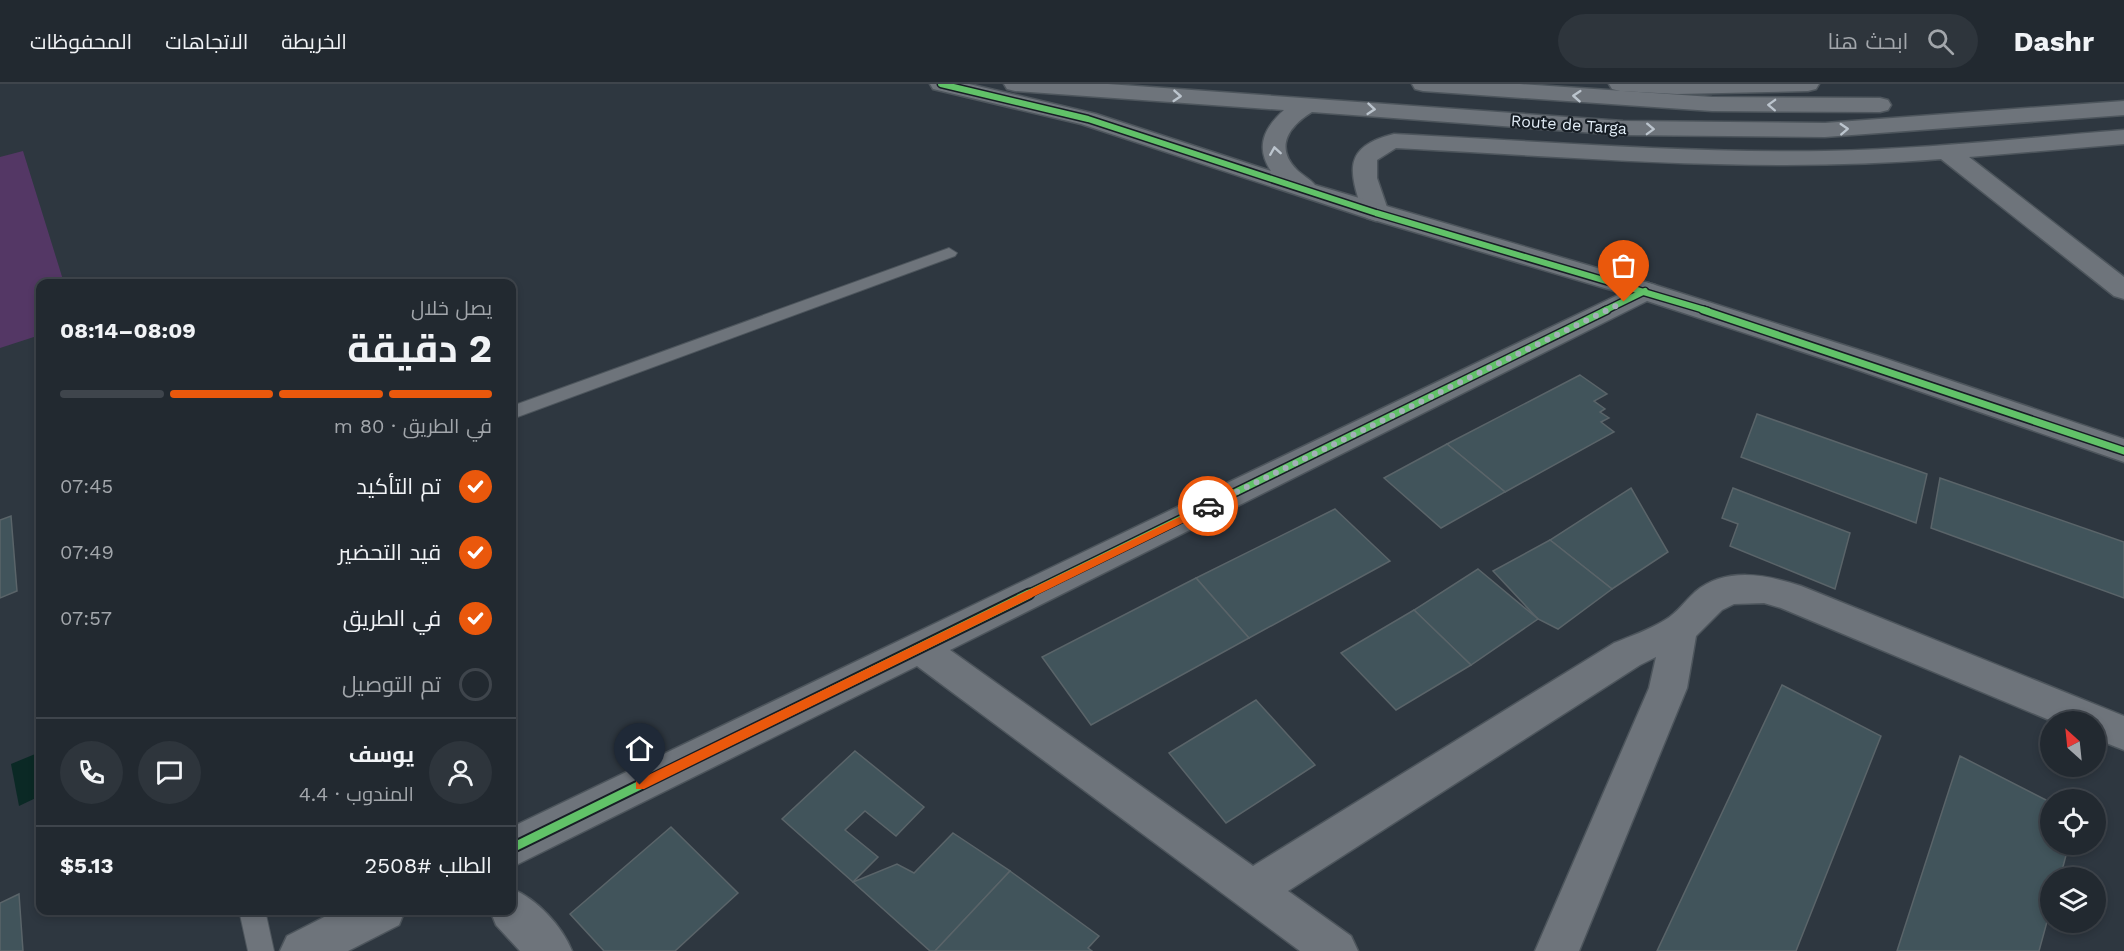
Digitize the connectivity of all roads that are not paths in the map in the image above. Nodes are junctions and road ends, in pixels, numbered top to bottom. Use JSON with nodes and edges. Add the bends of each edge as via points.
{"nodes":[{"id":1,"x":941,"y":84,"type":"edge"},
{"id":2,"x":1014,"y":84,"type":"edge"},
{"id":3,"x":1423,"y":84,"type":"edge"},
{"id":4,"x":1620,"y":84,"type":"edge"},
{"id":5,"x":1808,"y":84,"type":"edge"},
{"id":6,"x":2124,"y":87,"type":"edge"},
{"id":7,"x":1310,"y":104,"type":"junction"},
{"id":8,"x":2124,"y":108,"type":"edge"},
{"id":9,"x":2124,"y":136,"type":"edge"},
{"id":10,"x":1946,"y":151,"type":"junction"},
{"id":11,"x":1311,"y":192,"type":"junction"},
{"id":12,"x":1376,"y":213,"type":"junction"},
{"id":13,"x":949,"y":253,"type":"dead end"},
{"id":14,"x":2124,"y":290,"type":"edge"},
{"id":15,"x":1645,"y":291,"type":"junction"},
{"id":16,"x":516,"y":412,"type":"edge"},
{"id":17,"x":2124,"y":452,"type":"edge"},
{"id":18,"x":1679,"y":630,"type":"junction"},
{"id":19,"x":919,"y":648,"type":"junction"},
{"id":20,"x":2124,"y":733,"type":"edge"},
{"id":21,"x":516,"y":846,"type":"edge"},
{"id":22,"x":1252,"y":890,"type":"junction"},
{"id":23,"x":253,"y":915,"type":"edge"},
{"id":24,"x":374,"y":915,"type":"edge"},
{"id":25,"x":516,"y":915,"type":"edge"},
{"id":26,"x":261,"y":951,"type":"edge"},
{"id":27,"x":302,"y":951,"type":"edge"},
{"id":28,"x":550,"y":951,"type":"edge"},
{"id":29,"x":1336,"y":951,"type":"edge"},
{"id":30,"x":1557,"y":951,"type":"edge"}],
"edges":[{"from":1,"to":11,"type":"street","via":[[1088,118]]},
{"from":2,"to":7,"type":"street","name":"Route de Targa","one_way":true},
{"from":6,"to":3,"type":"street","name":"Route de Targa","one_way":true,"via":[[1905,104],[1798,106]]},
{"from":4,"to":5,"type":"street"},
{"from":7,"to":8,"type":"street","name":"Route de Targa","one_way":true,"via":[[1623,128],[1757,131],[1891,126]]},
{"from":11,"to":7,"type":"street","one_way":true,"via":[[1288,178],[1272,149],[1273,136],[1281,123]]},
{"from":9,"to":10,"type":"street"},
{"from":10,"to":12,"type":"street","via":[[1734,157],[1394,141],[1373,149],[1363,164]]},
{"from":10,"to":14,"type":"street"},
{"from":11,"to":12,"type":"street"},
{"from":12,"to":15,"type":"street"},
{"from":13,"to":16,"type":"lane"},
{"from":15,"to":17,"type":"street"},
{"from":15,"to":19,"type":"street"},
{"from":18,"to":20,"type":"street","via":[[1710,600],[1726,592],[1764,589]]},
{"from":18,"to":22,"type":"street","via":[[1627,654]]},
{"from":18,"to":30,"type":"street","via":[[1668,688]]},
{"from":19,"to":21,"type":"street"},
{"from":19,"to":22,"type":"street"},
{"from":22,"to":29,"type":"street"},
{"from":23,"to":26,"type":"lane"},
{"from":24,"to":27,"type":"street"},
{"from":25,"to":28,"type":"street"}]}
